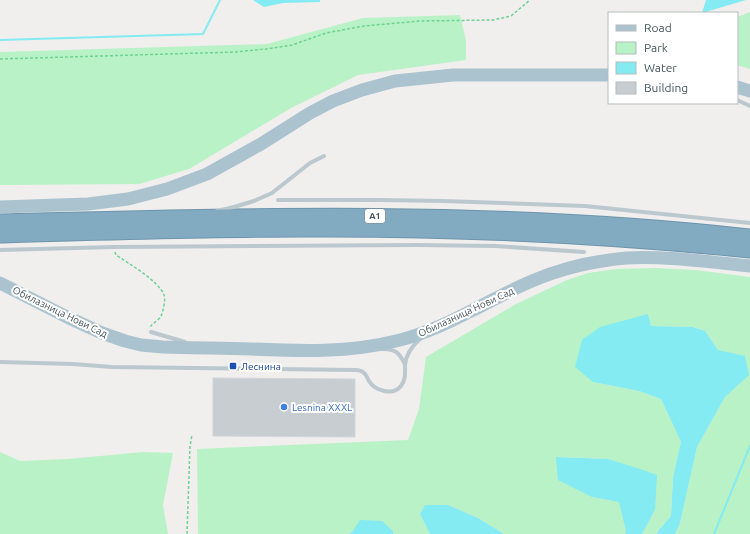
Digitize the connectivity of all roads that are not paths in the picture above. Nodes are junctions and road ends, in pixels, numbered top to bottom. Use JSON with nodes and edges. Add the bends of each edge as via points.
{"nodes":[{"id":1,"x":608,"y":74,"type":"edge"},
{"id":2,"x":738,"y":87,"type":"edge"},
{"id":3,"x":750,"y":91,"type":"edge"},
{"id":4,"x":738,"y":100,"type":"edge"},
{"id":5,"x":750,"y":106,"type":"edge"},
{"id":6,"x":324,"y":156,"type":"dead end"},
{"id":7,"x":278,"y":200,"type":"dead end"},
{"id":8,"x":0,"y":207,"type":"edge"},
{"id":9,"x":212,"y":212,"type":"dead end"},
{"id":10,"x":205,"y":213,"type":"dead end"},
{"id":11,"x":184,"y":217,"type":"junction"},
{"id":12,"x":0,"y":222,"type":"edge"},
{"id":13,"x":750,"y":223,"type":"edge"},
{"id":14,"x":0,"y":235,"type":"edge"},
{"id":15,"x":750,"y":237,"type":"edge"},
{"id":16,"x":0,"y":250,"type":"edge"},
{"id":17,"x":750,"y":250,"type":"edge"},
{"id":18,"x":584,"y":252,"type":"dead end"},
{"id":19,"x":750,"y":266,"type":"edge"},
{"id":20,"x":4,"y":286,"type":"edge"},
{"id":21,"x":430,"y":331,"type":"junction"},
{"id":22,"x":151,"y":332,"type":"road end"},
{"id":23,"x":186,"y":342,"type":"dead end"},
{"id":24,"x":194,"y":343,"type":"dead end"},
{"id":25,"x":364,"y":346,"type":"junction"},
{"id":26,"x":246,"y":349,"type":"junction"},
{"id":27,"x":0,"y":362,"type":"edge"},
{"id":28,"x":405,"y":365,"type":"junction"}],
"edges":[{"from":1,"to":8,"type":"main road","via":[[453,75],[395,81],[333,101],[207,174],[167,189],[128,199],[93,204]]},
{"from":2,"to":3,"type":"main road"},
{"from":4,"to":5,"type":"lane"},
{"from":6,"to":9,"type":"lane","via":[[310,163],[272,193]]},
{"from":7,"to":13,"type":"lane","via":[[500,202],[577,206]]},
{"from":10,"to":11,"type":"lane"},
{"from":11,"to":12,"type":"highway","number":"A1"},
{"from":11,"to":15,"type":"highway","number":"A1","via":[[303,215],[509,219]]},
{"from":14,"to":17,"type":"highway","number":"A1","via":[[302,229],[456,231],[587,236]]},
{"from":16,"to":18,"type":"lane","via":[[416,245],[495,246]]},
{"from":19,"to":21,"type":"main road","name":"Обилазница Нови Сад","via":[[676,259],[626,258],[574,266],[531,281]]},
{"from":20,"to":26,"type":"main road","name":"Обилазница Нови Сад","via":[[96,331],[125,341],[163,347]]},
{"from":21,"to":25,"type":"main road","name":"Обилазница Нови Сад","via":[[394,342]]},
{"from":21,"to":28,"type":"lane","via":[[411,347]]},
{"from":22,"to":23,"type":"lane"},
{"from":24,"to":26,"type":"lane"},
{"from":25,"to":26,"type":"main road","name":"Обилазница Нови Сад","via":[[304,351]]},
{"from":25,"to":28,"type":"lane","via":[[370,349],[394,350]]},
{"from":27,"to":28,"type":"lane","via":[[118,367],[360,370],[375,386],[389,392],[403,384]]}]}
